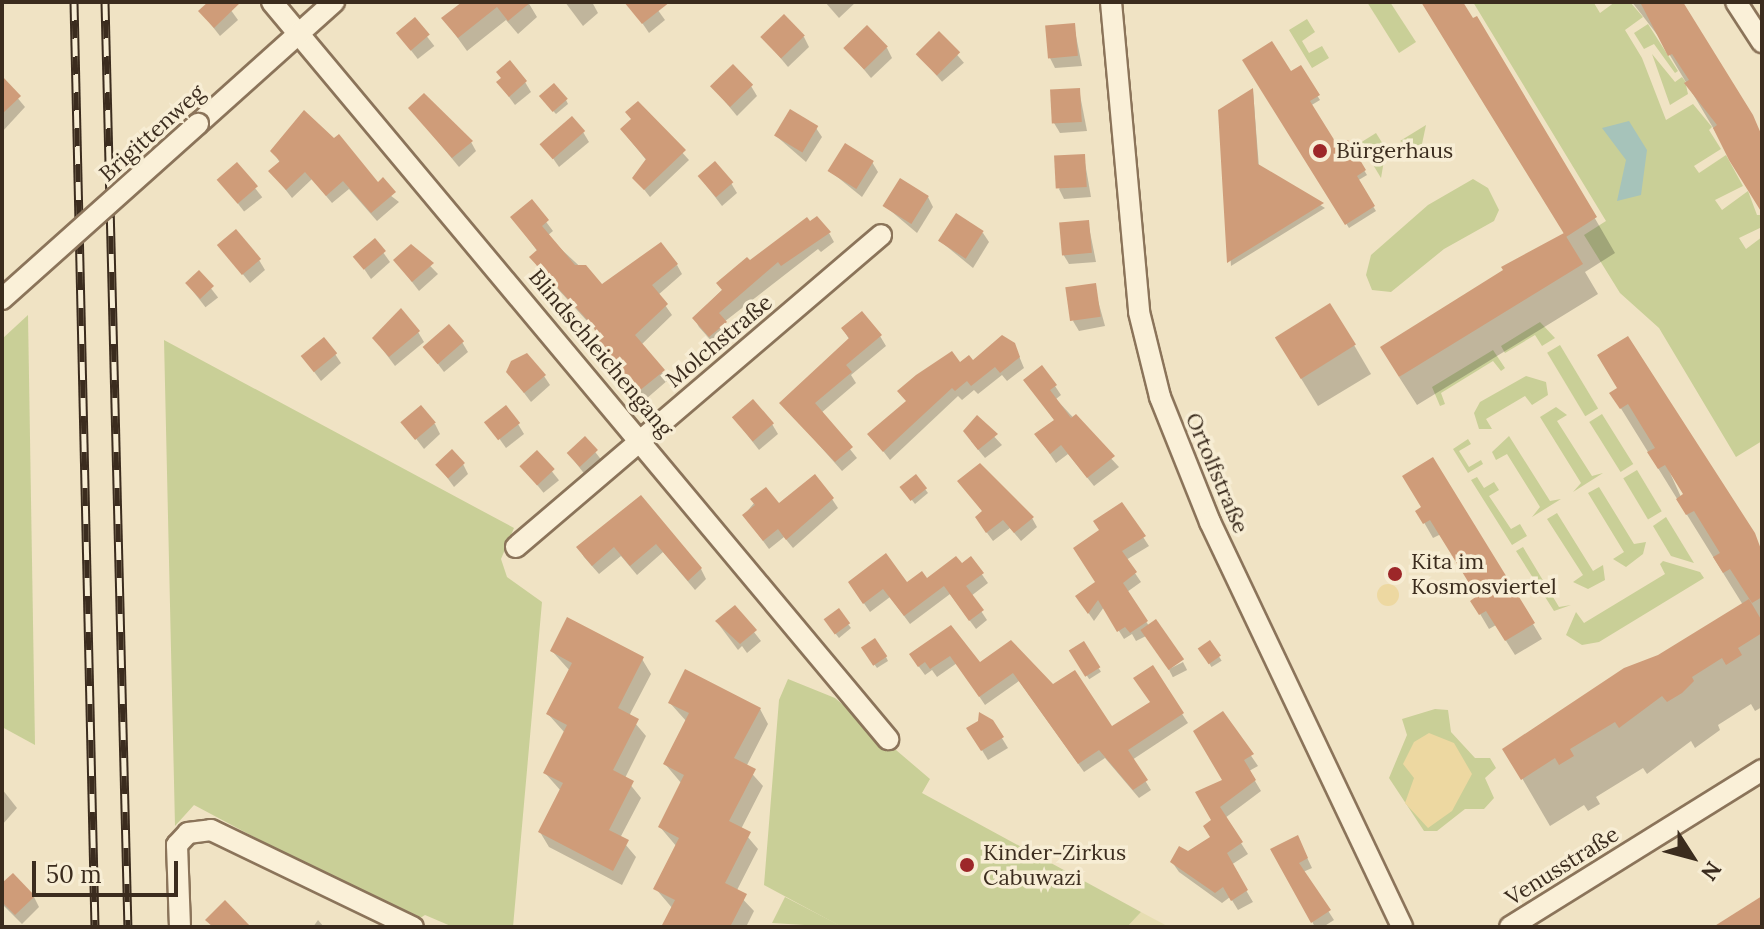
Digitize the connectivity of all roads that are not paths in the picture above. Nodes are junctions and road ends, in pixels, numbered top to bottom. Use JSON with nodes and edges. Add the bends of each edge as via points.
{"nodes":[{"id":1,"x":272,"y":2,"type":"edge"},
{"id":2,"x":334,"y":2,"type":"edge"},
{"id":3,"x":1111,"y":2,"type":"edge"},
{"id":4,"x":1736,"y":2,"type":"edge"},
{"id":5,"x":298,"y":32,"type":"junction"},
{"id":6,"x":1762,"y":42,"type":"edge"},
{"id":7,"x":881,"y":235,"type":"dead end"},
{"id":8,"x":2,"y":299,"type":"edge"},
{"id":9,"x":641,"y":438,"type":"junction"},
{"id":10,"x":516,"y":547,"type":"dead end"},
{"id":11,"x":888,"y":739,"type":"dead end"},
{"id":12,"x":1762,"y":770,"type":"edge"},
{"id":13,"x":180,"y":927,"type":"edge"},
{"id":14,"x":413,"y":927,"type":"edge"},
{"id":15,"x":1402,"y":927,"type":"edge"},
{"id":16,"x":1510,"y":927,"type":"edge"}],
"edges":[{"from":1,"to":5,"type":"street","name":"Blindschleichengang"},
{"from":2,"to":5,"type":"street","name":"Brigittenweg"},
{"from":3,"to":15,"type":"street","name":"Ortolfstraße","via":[[1137,296],[1160,397],[1210,522]]},
{"from":4,"to":6,"type":"street"},
{"from":5,"to":8,"type":"street","name":"Brigittenweg","bridge":true},
{"from":5,"to":9,"type":"street","name":"Blindschleichengang"},
{"from":7,"to":9,"type":"street","name":"Molchstraße"},
{"from":9,"to":10,"type":"street","name":"Molchstraße"},
{"from":9,"to":11,"type":"street","name":"Blindschleichengang"},
{"from":12,"to":16,"type":"street","name":"Venusstraße"},
{"from":13,"to":14,"type":"street","via":[[177,845],[188,833],[211,830]]}]}
